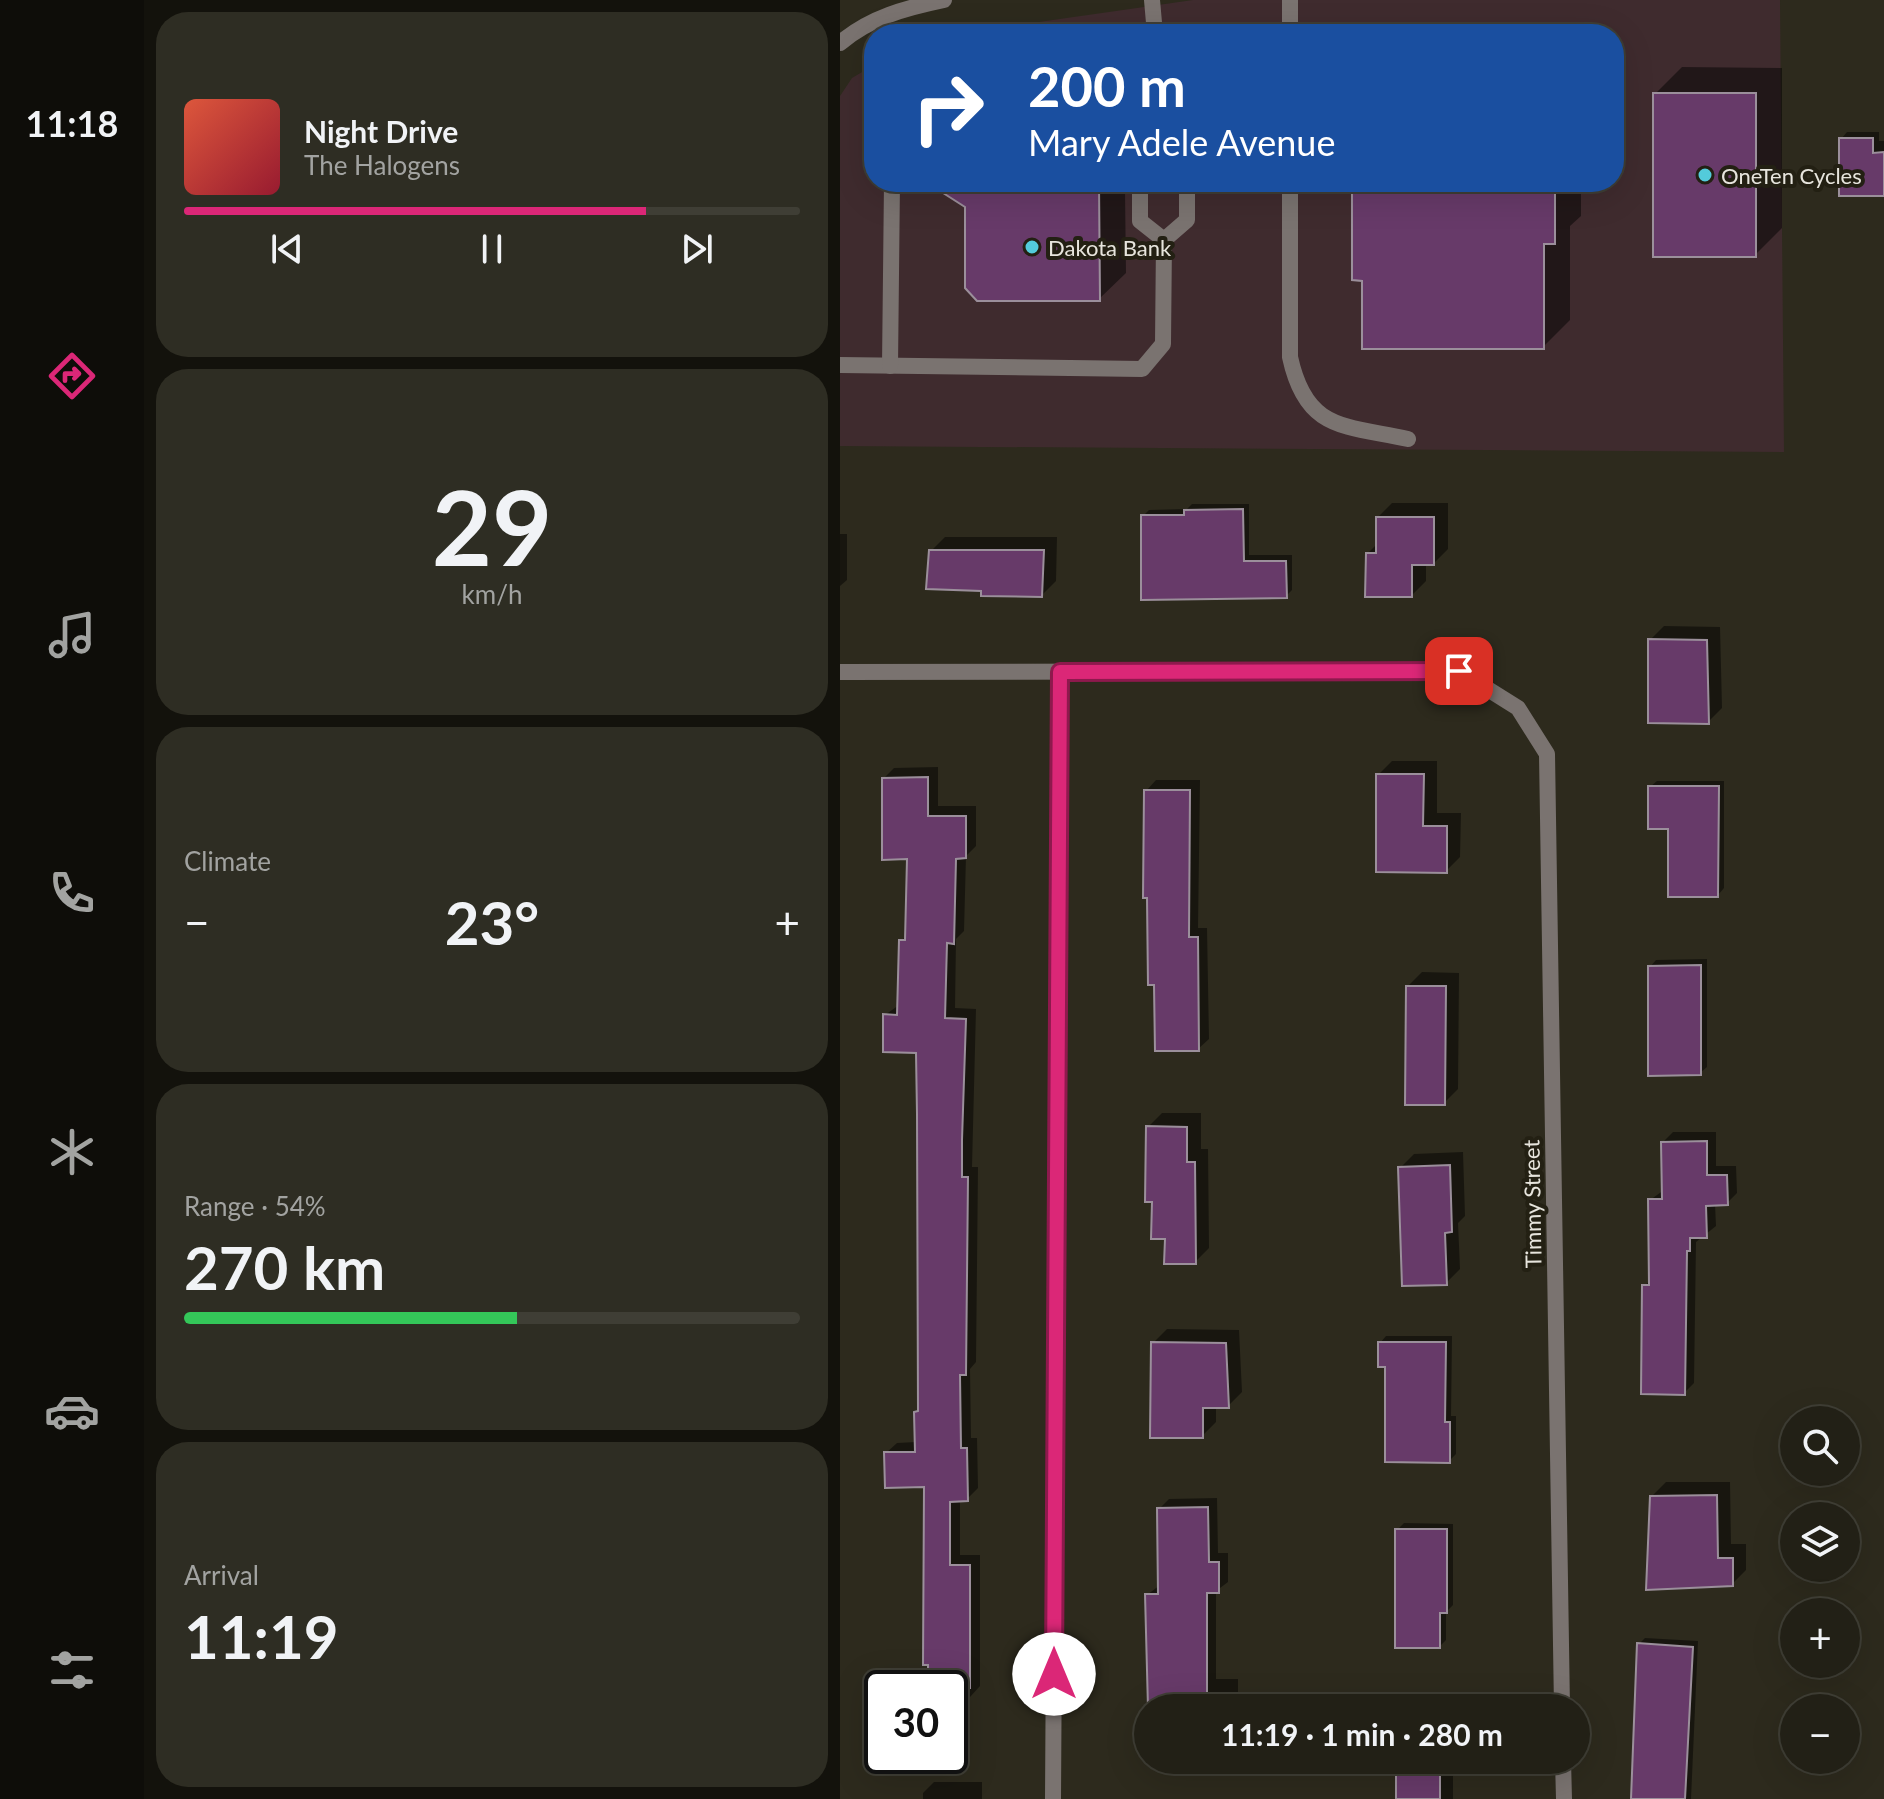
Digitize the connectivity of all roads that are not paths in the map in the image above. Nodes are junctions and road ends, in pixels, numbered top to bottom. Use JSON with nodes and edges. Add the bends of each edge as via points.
{"nodes":[{"id":1,"x":944,"y":0,"type":"edge"},
{"id":2,"x":1152,"y":0,"type":"edge"},
{"id":3,"x":1290,"y":0,"type":"edge"},
{"id":4,"x":869,"y":24,"type":"edge"},
{"id":5,"x":1154,"y":24,"type":"edge"},
{"id":6,"x":1290,"y":24,"type":"edge"},
{"id":7,"x":864,"y":26,"type":"edge"},
{"id":8,"x":840,"y":43,"type":"edge"},
{"id":9,"x":892,"y":192,"type":"edge"},
{"id":10,"x":1140,"y":192,"type":"edge"},
{"id":11,"x":1187,"y":192,"type":"edge"},
{"id":12,"x":1290,"y":192,"type":"edge"},
{"id":13,"x":1164,"y":240,"type":"junction"},
{"id":14,"x":840,"y":365,"type":"edge"},
{"id":15,"x":890,"y":366,"type":"junction"},
{"id":16,"x":1408,"y":439,"type":"dead end"},
{"id":17,"x":840,"y":672,"type":"edge"},
{"id":18,"x":1060,"y":672,"type":"junction"},
{"id":19,"x":1562,"y":1694,"type":"edge"},
{"id":20,"x":1563,"y":1774,"type":"edge"},
{"id":21,"x":1053,"y":1799,"type":"edge"},
{"id":22,"x":1564,"y":1799,"type":"edge"}],
"edges":[{"from":1,"to":4,"type":"street","via":[[898,10]]},
{"from":2,"to":5,"type":"street"},
{"from":3,"to":6,"type":"street"},
{"from":7,"to":8,"type":"street"},
{"from":9,"to":15,"type":"street"},
{"from":10,"to":13,"type":"street","via":[[1140,221]]},
{"from":11,"to":13,"type":"street","via":[[1187,220]]},
{"from":12,"to":16,"type":"street","via":[[1290,357],[1296,384],[1311,409],[1328,422]]},
{"from":13,"to":15,"type":"street","via":[[1163,344],[1142,369]]},
{"from":14,"to":15,"type":"street"},
{"from":17,"to":18,"type":"street"},
{"from":18,"to":19,"type":"street","name":"Timmy Street","via":[[1459,671],[1518,708],[1547,754]]},
{"from":18,"to":21,"type":"street"},
{"from":20,"to":22,"type":"street"}]}
